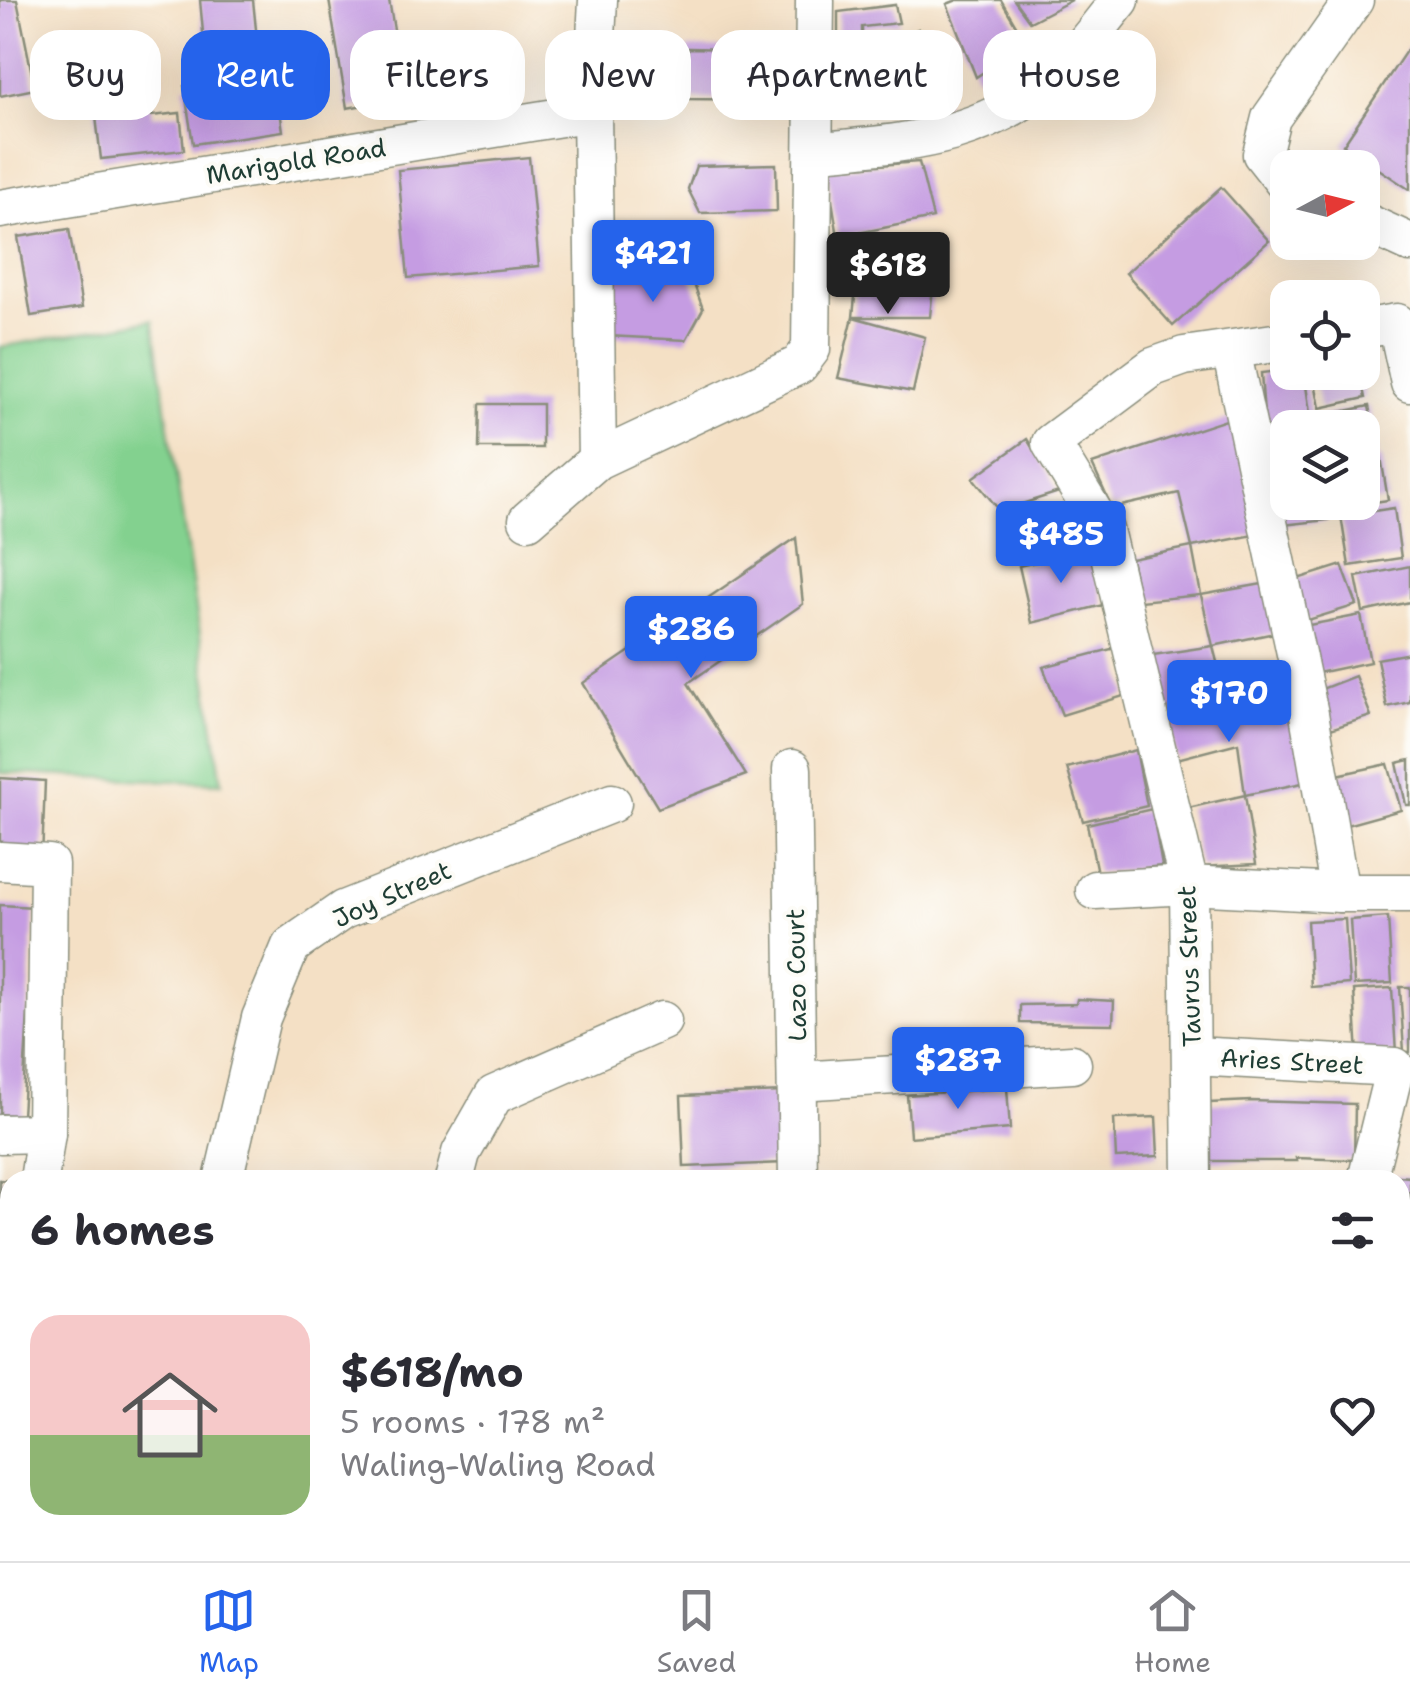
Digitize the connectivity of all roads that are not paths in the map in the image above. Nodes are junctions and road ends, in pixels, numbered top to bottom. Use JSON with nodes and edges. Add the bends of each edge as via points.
{"nodes":[{"id":1,"x":598,"y":0,"type":"edge"},
{"id":2,"x":815,"y":0,"type":"edge"},
{"id":3,"x":1120,"y":0,"type":"edge"},
{"id":4,"x":1354,"y":0,"type":"edge"},
{"id":5,"x":596,"y":30,"type":"edge"},
{"id":6,"x":545,"y":120,"type":"edge"},
{"id":7,"x":592,"y":120,"type":"edge"},
{"id":8,"x":814,"y":152,"type":"junction"},
{"id":9,"x":1270,"y":164,"type":"edge"},
{"id":10,"x":0,"y":209,"type":"edge"},
{"id":11,"x":1380,"y":230,"type":"edge"},
{"id":12,"x":1410,"y":243,"type":"edge"},
{"id":13,"x":1380,"y":325,"type":"edge"},
{"id":14,"x":1270,"y":343,"type":"edge"},
{"id":15,"x":1231,"y":350,"type":"junction"},
{"id":16,"x":1410,"y":382,"type":"edge"},
{"id":17,"x":597,"y":460,"type":"junction"},
{"id":18,"x":528,"y":520,"type":"dead end"},
{"id":19,"x":792,"y":769,"type":"dead end"},
{"id":20,"x":612,"y":803,"type":"dead end"},
{"id":21,"x":0,"y":861,"type":"edge"},
{"id":22,"x":1188,"y":885,"type":"junction"},
{"id":23,"x":1095,"y":890,"type":"dead end"},
{"id":24,"x":1340,"y":893,"type":"junction"},
{"id":25,"x":1410,"y":893,"type":"edge"},
{"id":26,"x":662,"y":1020,"type":"dead end"},
{"id":27,"x":1192,"y":1056,"type":"junction"},
{"id":28,"x":1072,"y":1064,"type":"dead end"},
{"id":29,"x":798,"y":1081,"type":"junction"},
{"id":30,"x":46,"y":1133,"type":"junction"},
{"id":31,"x":0,"y":1134,"type":"edge"},
{"id":32,"x":40,"y":1170,"type":"edge"},
{"id":33,"x":225,"y":1170,"type":"edge"},
{"id":34,"x":457,"y":1170,"type":"edge"},
{"id":35,"x":798,"y":1170,"type":"edge"},
{"id":36,"x":1192,"y":1170,"type":"edge"},
{"id":37,"x":1369,"y":1170,"type":"edge"}],
"edges":[{"from":1,"to":5,"type":"street"},
{"from":2,"to":8,"type":"street"},
{"from":3,"to":8,"type":"street","via":[[1056,76],[1012,107],[950,136]]},
{"from":4,"to":9,"type":"street","via":[[1272,118],[1262,154]]},
{"from":6,"to":10,"type":"street","name":"Marigold Road"},
{"from":7,"to":17,"type":"street"},
{"from":8,"to":17,"type":"street","via":[[811,349],[799,366]]},
{"from":11,"to":12,"type":"street"},
{"from":13,"to":16,"type":"street","via":[[1397,323]]},
{"from":14,"to":15,"type":"street"},
{"from":15,"to":22,"type":"street","name":"Taurus Street","via":[[1153,367],[1052,443],[1104,530]]},
{"from":15,"to":24,"type":"street"},
{"from":17,"to":18,"type":"street"},
{"from":19,"to":29,"type":"street","name":"Lazo Court"},
{"from":20,"to":33,"type":"street","name":"Joy Street","via":[[343,910],[291,946],[261,1018]]},
{"from":21,"to":30,"type":"street","via":[[50,864]]},
{"from":22,"to":23,"type":"street"},
{"from":22,"to":24,"type":"street"},
{"from":22,"to":27,"type":"street","name":"Taurus Street"},
{"from":24,"to":25,"type":"street"},
{"from":26,"to":34,"type":"street","via":[[494,1096]]},
{"from":27,"to":36,"type":"street","name":"Taurus Street"},
{"from":27,"to":37,"type":"street","name":"Aries Street","via":[[1395,1066]]},
{"from":28,"to":29,"type":"street"},
{"from":29,"to":35,"type":"street","name":"Lazo Court"},
{"from":30,"to":31,"type":"street"},
{"from":30,"to":32,"type":"street"}]}
